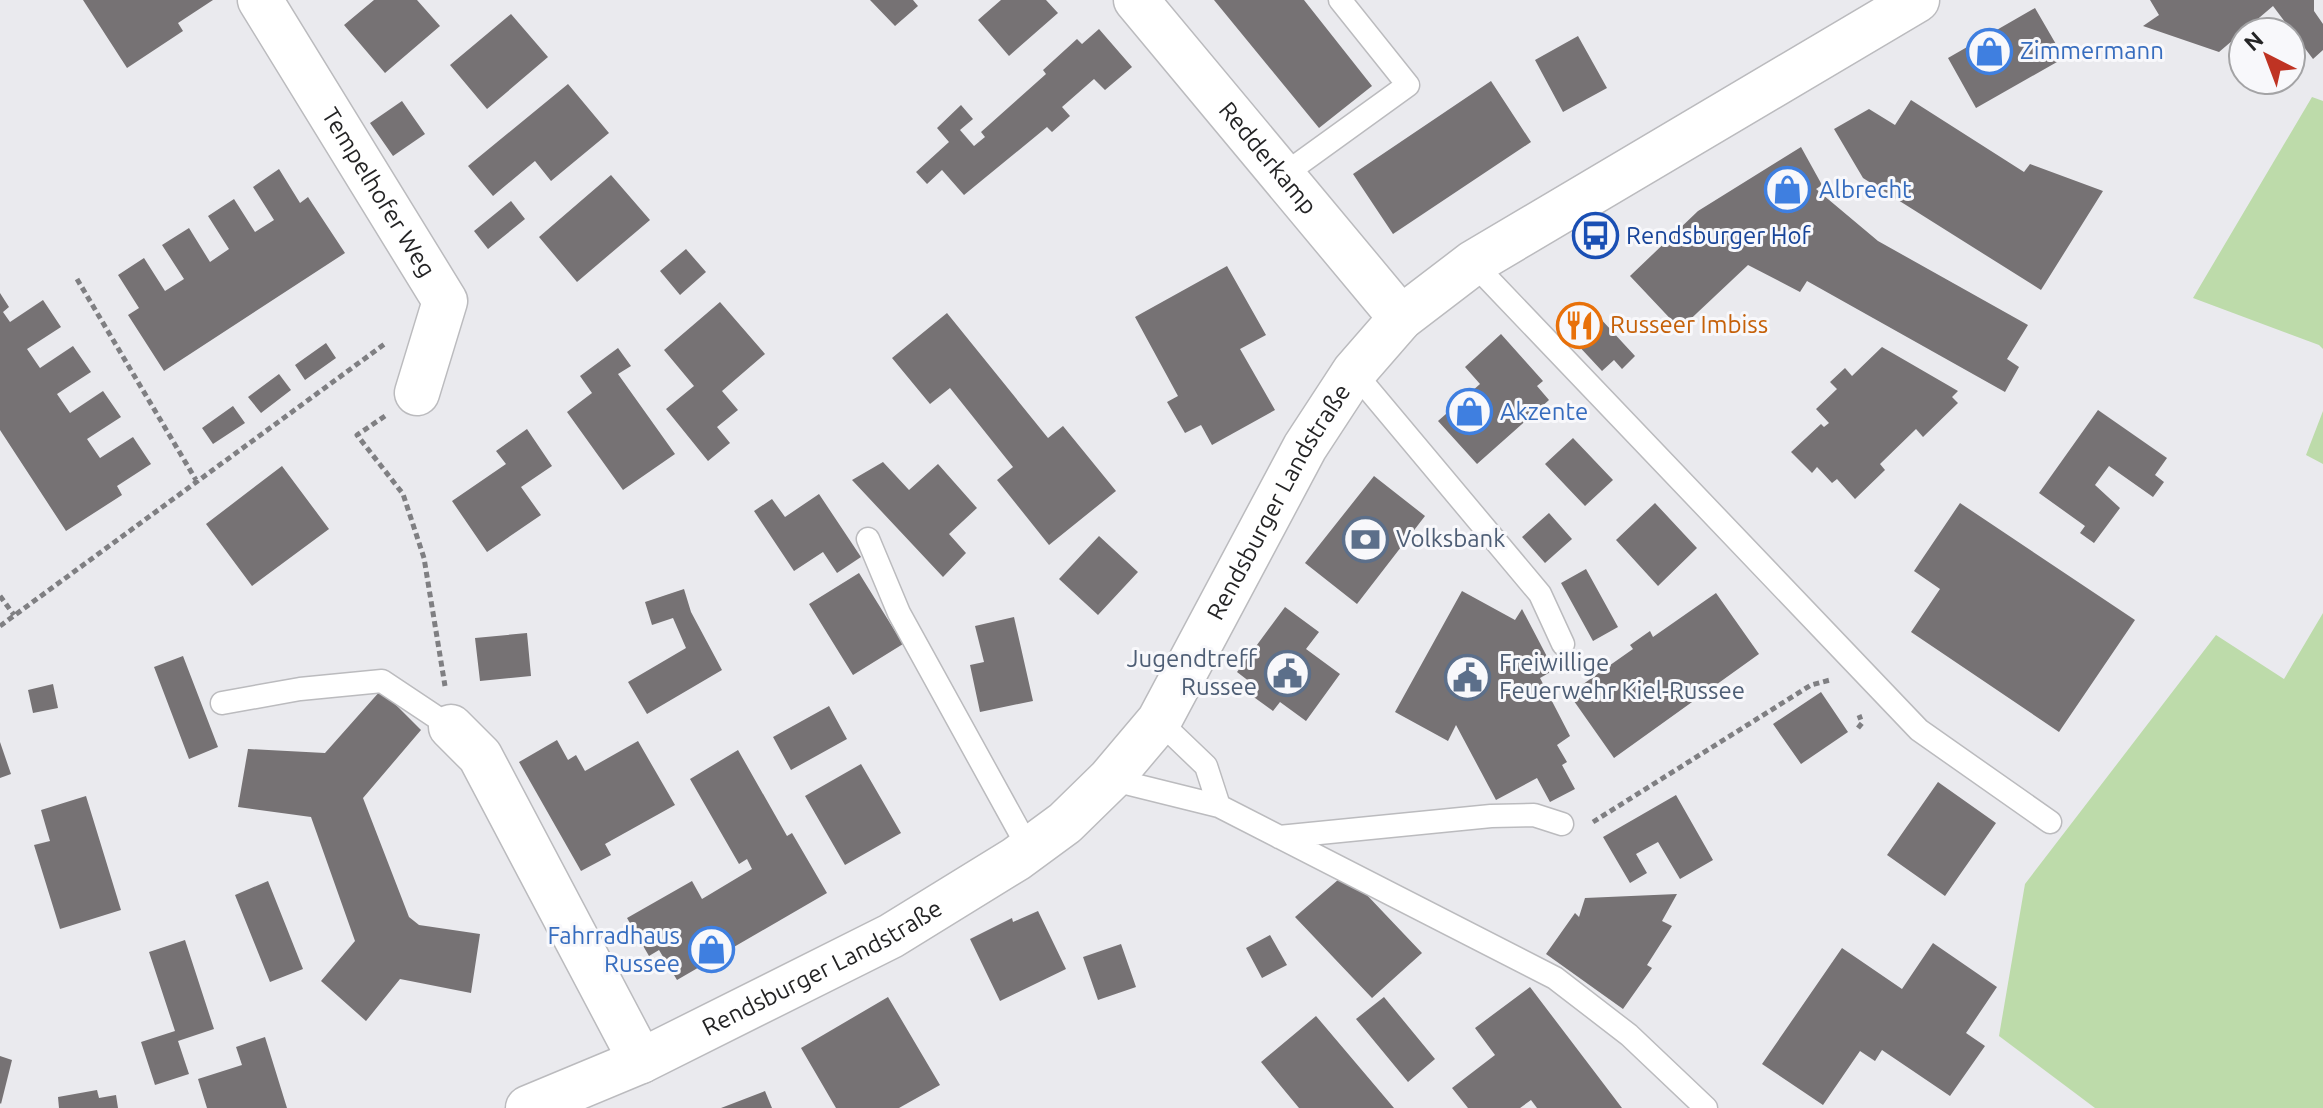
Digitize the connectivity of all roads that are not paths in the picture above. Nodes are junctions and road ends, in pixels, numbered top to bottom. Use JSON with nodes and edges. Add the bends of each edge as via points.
{"nodes":[{"id":1,"x":260,"y":0,"type":"edge"},
{"id":2,"x":1136,"y":0,"type":"edge"},
{"id":3,"x":1340,"y":0,"type":"edge"},
{"id":4,"x":1917,"y":0,"type":"edge"},
{"id":5,"x":1282,"y":176,"type":"junction"},
{"id":6,"x":1473,"y":263,"type":"junction"},
{"id":7,"x":1401,"y":318,"type":"junction"},
{"id":8,"x":1354,"y":372,"type":"junction"},
{"id":9,"x":417,"y":393,"type":"road end"},
{"id":10,"x":868,"y":539,"type":"dead end"},
{"id":11,"x":1563,"y":644,"type":"dead end"},
{"id":12,"x":222,"y":703,"type":"dead end"},
{"id":13,"x":1159,"y":721,"type":"junction"},
{"id":14,"x":451,"y":727,"type":"joint"},
{"id":15,"x":1110,"y":779,"type":"junction"},
{"id":16,"x":1219,"y":806,"type":"junction"},
{"id":17,"x":2050,"y":822,"type":"dead end"},
{"id":18,"x":1562,"y":824,"type":"road end"},
{"id":19,"x":1279,"y":837,"type":"junction"},
{"id":20,"x":1029,"y":849,"type":"junction"},
{"id":21,"x":641,"y":1061,"type":"junction"},
{"id":22,"x":528,"y":1108,"type":"edge"},
{"id":23,"x":1706,"y":1108,"type":"edge"}],
"edges":[{"from":1,"to":9,"type":"street","name":"Tempelhofer Weg","via":[[445,301]]},
{"from":2,"to":5,"type":"street","name":"Redderkamp"},
{"from":3,"to":5,"type":"lane","via":[[1408,85]]},
{"from":4,"to":6,"type":"street","name":"Rendsburger Landstraße"},
{"from":5,"to":7,"type":"street","name":"Redderkamp"},
{"from":6,"to":7,"type":"street","name":"Rendsburger Landstraße"},
{"from":6,"to":17,"type":"lane","via":[[1919,730]]},
{"from":7,"to":8,"type":"street","name":"Rendsburger Landstraße"},
{"from":8,"to":11,"type":"lane","via":[[1540,594]]},
{"from":8,"to":13,"type":"street","name":"Rendsburger Landstraße","via":[[1305,447]]},
{"from":10,"to":20,"type":"lane","via":[[899,613]]},
{"from":12,"to":14,"type":"lane","via":[[382,681]]},
{"from":13,"to":15,"type":"street","name":"Rendsburger Landstraße"},
{"from":13,"to":16,"type":"lane","via":[[1206,766]]},
{"from":14,"to":21,"type":"street","via":[[480,756]]},
{"from":15,"to":16,"type":"lane"},
{"from":15,"to":20,"type":"street","name":"Rendsburger Landstraße"},
{"from":16,"to":19,"type":"lane"},
{"from":18,"to":19,"type":"lane","via":[[1534,815],[1491,816]]},
{"from":19,"to":23,"type":"lane","via":[[1555,978],[1629,1035]]},
{"from":20,"to":21,"type":"street","name":"Rendsburger Landstraße","via":[[891,936]]},
{"from":21,"to":22,"type":"street","name":"Rendsburger Landstraße"}]}
